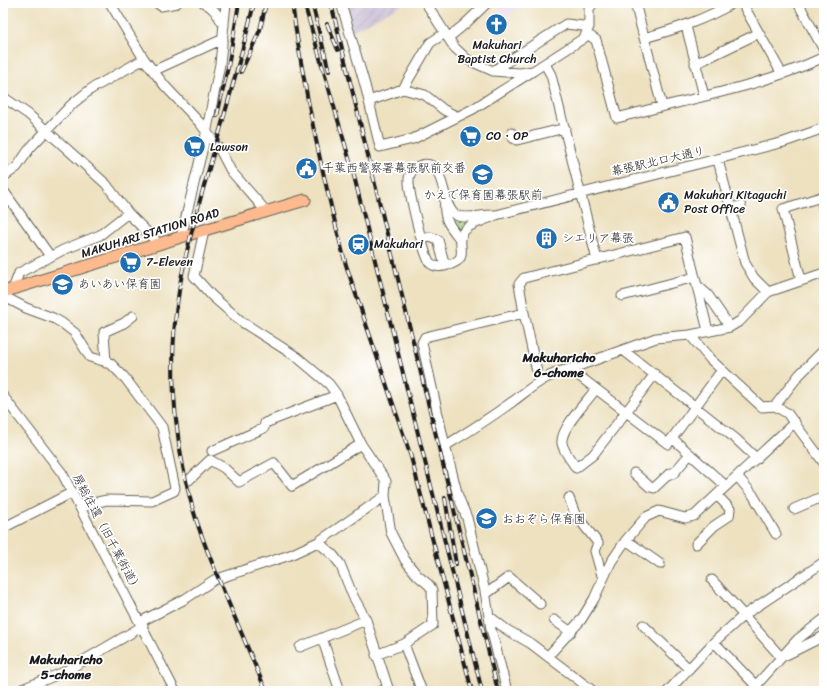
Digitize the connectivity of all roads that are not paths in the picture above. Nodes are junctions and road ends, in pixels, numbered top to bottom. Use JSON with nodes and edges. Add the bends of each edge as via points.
{"nodes":[{"id":1,"x":110,"y":3,"type":"edge"},
{"id":2,"x":157,"y":3,"type":"edge"},
{"id":3,"x":177,"y":3,"type":"edge"},
{"id":4,"x":204,"y":3,"type":"edge"},
{"id":5,"x":226,"y":3,"type":"edge"},
{"id":6,"x":341,"y":3,"type":"edge"},
{"id":7,"x":426,"y":3,"type":"edge"},
{"id":8,"x":487,"y":3,"type":"edge"},
{"id":9,"x":593,"y":3,"type":"edge"},
{"id":10,"x":635,"y":3,"type":"edge"},
{"id":11,"x":733,"y":3,"type":"edge"},
{"id":12,"x":742,"y":3,"type":"edge"},
{"id":13,"x":798,"y":3,"type":"edge"},
{"id":14,"x":224,"y":26,"type":"junction"},
{"id":15,"x":686,"y":26,"type":"junction"},
{"id":16,"x":585,"y":30,"type":"junction"},
{"id":17,"x":759,"y":33,"type":"junction"},
{"id":18,"x":446,"y":35,"type":"junction"},
{"id":19,"x":644,"y":38,"type":"junction"},
{"id":20,"x":222,"y":39,"type":"junction"},
{"id":21,"x":824,"y":50,"type":"edge"},
{"id":22,"x":824,"y":57,"type":"edge"},
{"id":23,"x":144,"y":60,"type":"junction"},
{"id":24,"x":545,"y":64,"type":"junction"},
{"id":25,"x":695,"y":64,"type":"junction"},
{"id":26,"x":153,"y":71,"type":"junction"},
{"id":27,"x":492,"y":71,"type":"junction"},
{"id":28,"x":533,"y":71,"type":"junction"},
{"id":29,"x":782,"y":74,"type":"junction"},
{"id":30,"x":403,"y":89,"type":"junction"},
{"id":31,"x":704,"y":96,"type":"junction"},
{"id":32,"x":3,"y":97,"type":"edge"},
{"id":33,"x":369,"y":101,"type":"junction"},
{"id":34,"x":662,"y":106,"type":"junction"},
{"id":35,"x":456,"y":116,"type":"junction"},
{"id":36,"x":565,"y":128,"type":"junction"},
{"id":37,"x":824,"y":128,"type":"edge"},
{"id":38,"x":47,"y":131,"type":"junction"},
{"id":39,"x":206,"y":132,"type":"junction"},
{"id":40,"x":512,"y":133,"type":"dead end"},
{"id":41,"x":718,"y":160,"type":"junction"},
{"id":42,"x":3,"y":177,"type":"edge"},
{"id":43,"x":3,"y":190,"type":"edge"},
{"id":44,"x":581,"y":192,"type":"junction"},
{"id":45,"x":445,"y":194,"type":"junction"},
{"id":46,"x":823,"y":197,"type":"edge"},
{"id":47,"x":304,"y":200,"type":"dead end"},
{"id":48,"x":741,"y":206,"type":"dead end"},
{"id":49,"x":730,"y":208,"type":"junction"},
{"id":50,"x":266,"y":211,"type":"junction"},
{"id":51,"x":128,"y":213,"type":"junction"},
{"id":52,"x":496,"y":215,"type":"junction"},
{"id":53,"x":824,"y":217,"type":"edge"},
{"id":54,"x":204,"y":231,"type":"junction"},
{"id":55,"x":181,"y":237,"type":"junction"},
{"id":56,"x":422,"y":239,"type":"junction"},
{"id":57,"x":460,"y":239,"type":"junction"},
{"id":58,"x":158,"y":244,"type":"junction"},
{"id":59,"x":50,"y":256,"type":"junction"},
{"id":60,"x":597,"y":260,"type":"junction"},
{"id":61,"x":444,"y":266,"type":"junction"},
{"id":62,"x":824,"y":273,"type":"edge"},
{"id":63,"x":801,"y":280,"type":"junction"},
{"id":64,"x":696,"y":281,"type":"junction"},
{"id":65,"x":8,"y":291,"type":"edge"},
{"id":66,"x":768,"y":292,"type":"junction"},
{"id":67,"x":3,"y":296,"type":"edge"},
{"id":68,"x":622,"y":296,"type":"dead end"},
{"id":69,"x":524,"y":313,"type":"junction"},
{"id":70,"x":133,"y":316,"type":"dead end"},
{"id":71,"x":730,"y":327,"type":"junction"},
{"id":72,"x":708,"y":331,"type":"junction"},
{"id":73,"x":690,"y":335,"type":"junction"},
{"id":74,"x":623,"y":350,"type":"junction"},
{"id":75,"x":824,"y":350,"type":"edge"},
{"id":76,"x":106,"y":362,"type":"junction"},
{"id":77,"x":570,"y":369,"type":"junction"},
{"id":78,"x":722,"y":370,"type":"junction"},
{"id":79,"x":655,"y":374,"type":"junction"},
{"id":80,"x":539,"y":381,"type":"junction"},
{"id":81,"x":596,"y":389,"type":"junction"},
{"id":82,"x":337,"y":395,"type":"junction"},
{"id":83,"x":3,"y":396,"type":"edge"},
{"id":84,"x":775,"y":406,"type":"junction"},
{"id":85,"x":695,"y":407,"type":"junction"},
{"id":86,"x":625,"y":411,"type":"junction"},
{"id":87,"x":795,"y":422,"type":"junction"},
{"id":88,"x":672,"y":438,"type":"junction"},
{"id":89,"x":361,"y":444,"type":"junction"},
{"id":90,"x":445,"y":446,"type":"junction"},
{"id":91,"x":212,"y":451,"type":"dead end"},
{"id":92,"x":690,"y":454,"type":"junction"},
{"id":93,"x":757,"y":459,"type":"junction"},
{"id":94,"x":824,"y":463,"type":"edge"},
{"id":95,"x":634,"y":473,"type":"dead end"},
{"id":96,"x":738,"y":477,"type":"junction"},
{"id":97,"x":189,"y":480,"type":"dead end"},
{"id":98,"x":726,"y":486,"type":"junction"},
{"id":99,"x":73,"y":492,"type":"junction"},
{"id":100,"x":717,"y":495,"type":"junction"},
{"id":101,"x":385,"y":496,"type":"junction"},
{"id":102,"x":824,"y":496,"type":"edge"},
{"id":103,"x":569,"y":498,"type":"dead end"},
{"id":104,"x":81,"y":508,"type":"junction"},
{"id":105,"x":794,"y":509,"type":"dead end"},
{"id":106,"x":3,"y":528,"type":"edge"},
{"id":107,"x":776,"y":534,"type":"dead end"},
{"id":108,"x":626,"y":540,"type":"junction"},
{"id":109,"x":318,"y":542,"type":"junction"},
{"id":110,"x":696,"y":544,"type":"dead end"},
{"id":111,"x":824,"y":562,"type":"edge"},
{"id":112,"x":660,"y":564,"type":"dead end"},
{"id":113,"x":603,"y":579,"type":"junction"},
{"id":114,"x":712,"y":580,"type":"dead end"},
{"id":115,"x":486,"y":594,"type":"junction"},
{"id":116,"x":540,"y":604,"type":"dead end"},
{"id":117,"x":744,"y":615,"type":"junction"},
{"id":118,"x":489,"y":616,"type":"junction"},
{"id":119,"x":824,"y":619,"type":"edge"},
{"id":120,"x":366,"y":620,"type":"junction"},
{"id":121,"x":554,"y":620,"type":"dead end"},
{"id":122,"x":142,"y":624,"type":"junction"},
{"id":123,"x":643,"y":625,"type":"dead end"},
{"id":124,"x":571,"y":632,"type":"junction"},
{"id":125,"x":824,"y":636,"type":"edge"},
{"id":126,"x":322,"y":638,"type":"junction"},
{"id":127,"x":714,"y":642,"type":"junction"},
{"id":128,"x":404,"y":644,"type":"junction"},
{"id":129,"x":300,"y":647,"type":"dead end"},
{"id":130,"x":376,"y":655,"type":"junction"},
{"id":131,"x":548,"y":656,"type":"junction"},
{"id":132,"x":781,"y":657,"type":"junction"},
{"id":133,"x":689,"y":669,"type":"junction"},
{"id":134,"x":421,"y":689,"type":"dead end"},
{"id":135,"x":756,"y":689,"type":"edge"},
{"id":136,"x":17,"y":691,"type":"edge"},
{"id":137,"x":175,"y":691,"type":"edge"},
{"id":138,"x":340,"y":691,"type":"edge"},
{"id":139,"x":381,"y":691,"type":"edge"},
{"id":140,"x":507,"y":691,"type":"edge"},
{"id":141,"x":593,"y":691,"type":"edge"},
{"id":142,"x":668,"y":691,"type":"edge"}],
"edges":[{"from":1,"to":23,"type":"street"},
{"from":2,"to":3,"type":"street","via":[[160,6]]},
{"from":4,"to":14,"type":"street","via":[[211,6]]},
{"from":5,"to":14,"type":"street"},
{"from":6,"to":33,"type":"street"},
{"from":7,"to":18,"type":"street"},
{"from":8,"to":18,"type":"street"},
{"from":9,"to":16,"type":"street","via":[[589,9],[589,27]]},
{"from":10,"to":19,"type":"street"},
{"from":11,"to":15,"type":"street"},
{"from":12,"to":17,"type":"street"},
{"from":13,"to":21,"type":"street"},
{"from":14,"to":20,"type":"street"},
{"from":15,"to":19,"type":"street"},
{"from":15,"to":25,"type":"street"},
{"from":16,"to":24,"type":"street","via":[[579,42]]},
{"from":16,"to":27,"type":"street","via":[[566,24]]},
{"from":16,"to":34,"type":"street","via":[[596,40],[617,118]]},
{"from":17,"to":25,"type":"street"},
{"from":17,"to":29,"type":"street"},
{"from":18,"to":27,"type":"street","via":[[468,60]]},
{"from":18,"to":30,"type":"street","via":[[430,43]]},
{"from":19,"to":34,"type":"street"},
{"from":20,"to":26,"type":"street"},
{"from":20,"to":39,"type":"street","via":[[220,64]]},
{"from":22,"to":29,"type":"street"},
{"from":23,"to":26,"type":"street"},
{"from":23,"to":38,"type":"street","via":[[91,89]]},
{"from":24,"to":28,"type":"street"},
{"from":24,"to":36,"type":"street","via":[[551,75]]},
{"from":25,"to":31,"type":"street"},
{"from":26,"to":39,"type":"street"},
{"from":27,"to":28,"type":"street"},
{"from":28,"to":35,"type":"street","via":[[473,109]]},
{"from":29,"to":31,"type":"street"},
{"from":30,"to":33,"type":"street"},
{"from":30,"to":35,"type":"street","via":[[424,95]]},
{"from":31,"to":34,"type":"street"},
{"from":32,"to":38,"type":"street"},
{"from":33,"to":35,"type":"street","via":[[380,147],[413,139]]},
{"from":36,"to":40,"type":"street","via":[[517,140],[513,138]]},
{"from":36,"to":44,"type":"street"},
{"from":37,"to":41,"type":"street","name":"幕張駅北口大通り"},
{"from":38,"to":42,"type":"street","via":[[30,148],[17,167]]},
{"from":38,"to":51,"type":"street","via":[[106,184]]},
{"from":39,"to":50,"type":"street","via":[[220,150],[231,171]]},
{"from":39,"to":55,"type":"street"},
{"from":41,"to":44,"type":"street","name":"幕張駅北口大通り"},
{"from":41,"to":49,"type":"street"},
{"from":43,"to":59,"type":"street"},
{"from":44,"to":52,"type":"street","name":"幕張駅北口大通り"},
{"from":44,"to":60,"type":"street"},
{"from":45,"to":52,"type":"street","via":[[451,211],[460,217]]},
{"from":45,"to":56,"type":"street","via":[[440,176],[433,167],[420,165],[412,170],[408,181]]},
{"from":45,"to":57,"type":"street","via":[[444,214],[449,228]]},
{"from":46,"to":53,"type":"street"},
{"from":46,"to":63,"type":"street","via":[[783,209]]},
{"from":47,"to":50,"type":"main road","name":"MAKUHARI STATION ROAD"},
{"from":48,"to":49,"type":"street"},
{"from":49,"to":66,"type":"street","via":[[746,265],[754,278]]},
{"from":50,"to":54,"type":"main road","name":"MAKUHARI STATION ROAD"},
{"from":51,"to":58,"type":"street"},
{"from":51,"to":59,"type":"street","via":[[100,235]]},
{"from":52,"to":57,"type":"street","via":[[469,227]]},
{"from":54,"to":55,"type":"main road","name":"MAKUHARI STATION ROAD"},
{"from":54,"to":82,"type":"street","via":[[194,276],[242,322],[307,364]]},
{"from":55,"to":58,"type":"main road","name":"MAKUHARI STATION ROAD"},
{"from":56,"to":61,"type":"street","via":[[430,263],[434,266]]},
{"from":56,"to":61,"type":"street","via":[[430,237],[438,240]]},
{"from":57,"to":61,"type":"street","via":[[462,256],[453,264]]},
{"from":58,"to":65,"type":"main road","name":"MAKUHARI STATION ROAD"},
{"from":59,"to":65,"type":"street","via":[[19,273]]},
{"from":60,"to":64,"type":"street","via":[[685,237]]},
{"from":60,"to":69,"type":"street","via":[[522,279],[519,284]]},
{"from":62,"to":63,"type":"street"},
{"from":63,"to":66,"type":"street"},
{"from":64,"to":68,"type":"street"},
{"from":64,"to":71,"type":"street"},
{"from":64,"to":72,"type":"street"},
{"from":66,"to":71,"type":"street","via":[[740,321]]},
{"from":67,"to":76,"type":"street","via":[[62,323],[75,333],[90,357]]},
{"from":69,"to":80,"type":"street"},
{"from":69,"to":90,"type":"street","via":[[425,337],[422,340]]},
{"from":70,"to":76,"type":"street","via":[[104,332]]},
{"from":71,"to":72,"type":"street"},
{"from":72,"to":73,"type":"street"},
{"from":73,"to":74,"type":"street","via":[[656,338]]},
{"from":73,"to":78,"type":"street"},
{"from":74,"to":77,"type":"street"},
{"from":74,"to":79,"type":"street"},
{"from":75,"to":84,"type":"street","via":[[799,375]]},
{"from":76,"to":104,"type":"street","via":[[125,378],[162,427],[175,488],[174,491],[152,501],[107,500]]},
{"from":77,"to":80,"type":"street","via":[[556,372]]},
{"from":77,"to":81,"type":"street"},
{"from":78,"to":84,"type":"street","via":[[762,407]]},
{"from":78,"to":85,"type":"street"},
{"from":79,"to":85,"type":"street"},
{"from":79,"to":86,"type":"street"},
{"from":80,"to":90,"type":"street"},
{"from":81,"to":86,"type":"street"},
{"from":81,"to":86,"type":"street","via":[[564,431],[563,447],[579,471]]},
{"from":82,"to":89,"type":"street"},
{"from":82,"to":91,"type":"street","via":[[265,423],[264,428]]},
{"from":83,"to":99,"type":"street","name":"房総往還（旧千葉街道）","via":[[62,473]]},
{"from":84,"to":87,"type":"street"},
{"from":85,"to":88,"type":"street"},
{"from":85,"to":93,"type":"street"},
{"from":86,"to":88,"type":"street","via":[[668,444]]},
{"from":87,"to":93,"type":"street"},
{"from":87,"to":94,"type":"street"},
{"from":88,"to":92,"type":"street"},
{"from":89,"to":97,"type":"street","via":[[292,486],[274,463],[239,482],[224,468],[210,460]]},
{"from":89,"to":101,"type":"street","via":[[386,481]]},
{"from":90,"to":115,"type":"street"},
{"from":92,"to":95,"type":"street","via":[[673,474],[670,473],[654,488]]},
{"from":92,"to":98,"type":"street"},
{"from":93,"to":96,"type":"street"},
{"from":96,"to":98,"type":"street"},
{"from":96,"to":107,"type":"street","via":[[753,494]]},
{"from":98,"to":100,"type":"street"},
{"from":99,"to":104,"type":"street","name":"房総往還（旧千葉街道）"},
{"from":99,"to":106,"type":"street"},
{"from":100,"to":108,"type":"street","via":[[690,518],[662,511],[652,513]]},
{"from":100,"to":110,"type":"street","via":[[730,509],[729,516],[714,526]]},
{"from":101,"to":109,"type":"street"},
{"from":101,"to":128,"type":"street","via":[[391,533],[404,560],[429,585],[432,598],[433,625]]},
{"from":102,"to":105,"type":"street"},
{"from":103,"to":113,"type":"street","via":[[574,514],[598,543],[595,551]]},
{"from":104,"to":122,"type":"street","name":"房総往還（旧千葉街道）"},
{"from":108,"to":112,"type":"street"},
{"from":108,"to":113,"type":"street"},
{"from":109,"to":120,"type":"street","via":[[340,564]]},
{"from":109,"to":122,"type":"street","via":[[290,555],[214,580]]},
{"from":111,"to":117,"type":"street"},
{"from":113,"to":124,"type":"street","via":[[584,615]]},
{"from":114,"to":117,"type":"street"},
{"from":115,"to":116,"type":"street","via":[[509,577]]},
{"from":115,"to":118,"type":"street"},
{"from":117,"to":127,"type":"street"},
{"from":117,"to":132,"type":"street"},
{"from":118,"to":131,"type":"street"},
{"from":118,"to":140,"type":"street"},
{"from":119,"to":132,"type":"street","via":[[798,639]]},
{"from":120,"to":126,"type":"street"},
{"from":120,"to":130,"type":"street"},
{"from":121,"to":124,"type":"street"},
{"from":122,"to":136,"type":"street","via":[[64,672]]},
{"from":122,"to":137,"type":"street","name":"房総往還（旧千葉街道）"},
{"from":123,"to":133,"type":"street"},
{"from":124,"to":131,"type":"street"},
{"from":125,"to":132,"type":"street"},
{"from":126,"to":129,"type":"street"},
{"from":126,"to":138,"type":"street"},
{"from":127,"to":133,"type":"street"},
{"from":127,"to":135,"type":"street"},
{"from":128,"to":130,"type":"street"},
{"from":128,"to":134,"type":"street"},
{"from":130,"to":139,"type":"street","via":[[388,688]]},
{"from":131,"to":141,"type":"street"},
{"from":132,"to":135,"type":"street"},
{"from":133,"to":142,"type":"street"}]}
